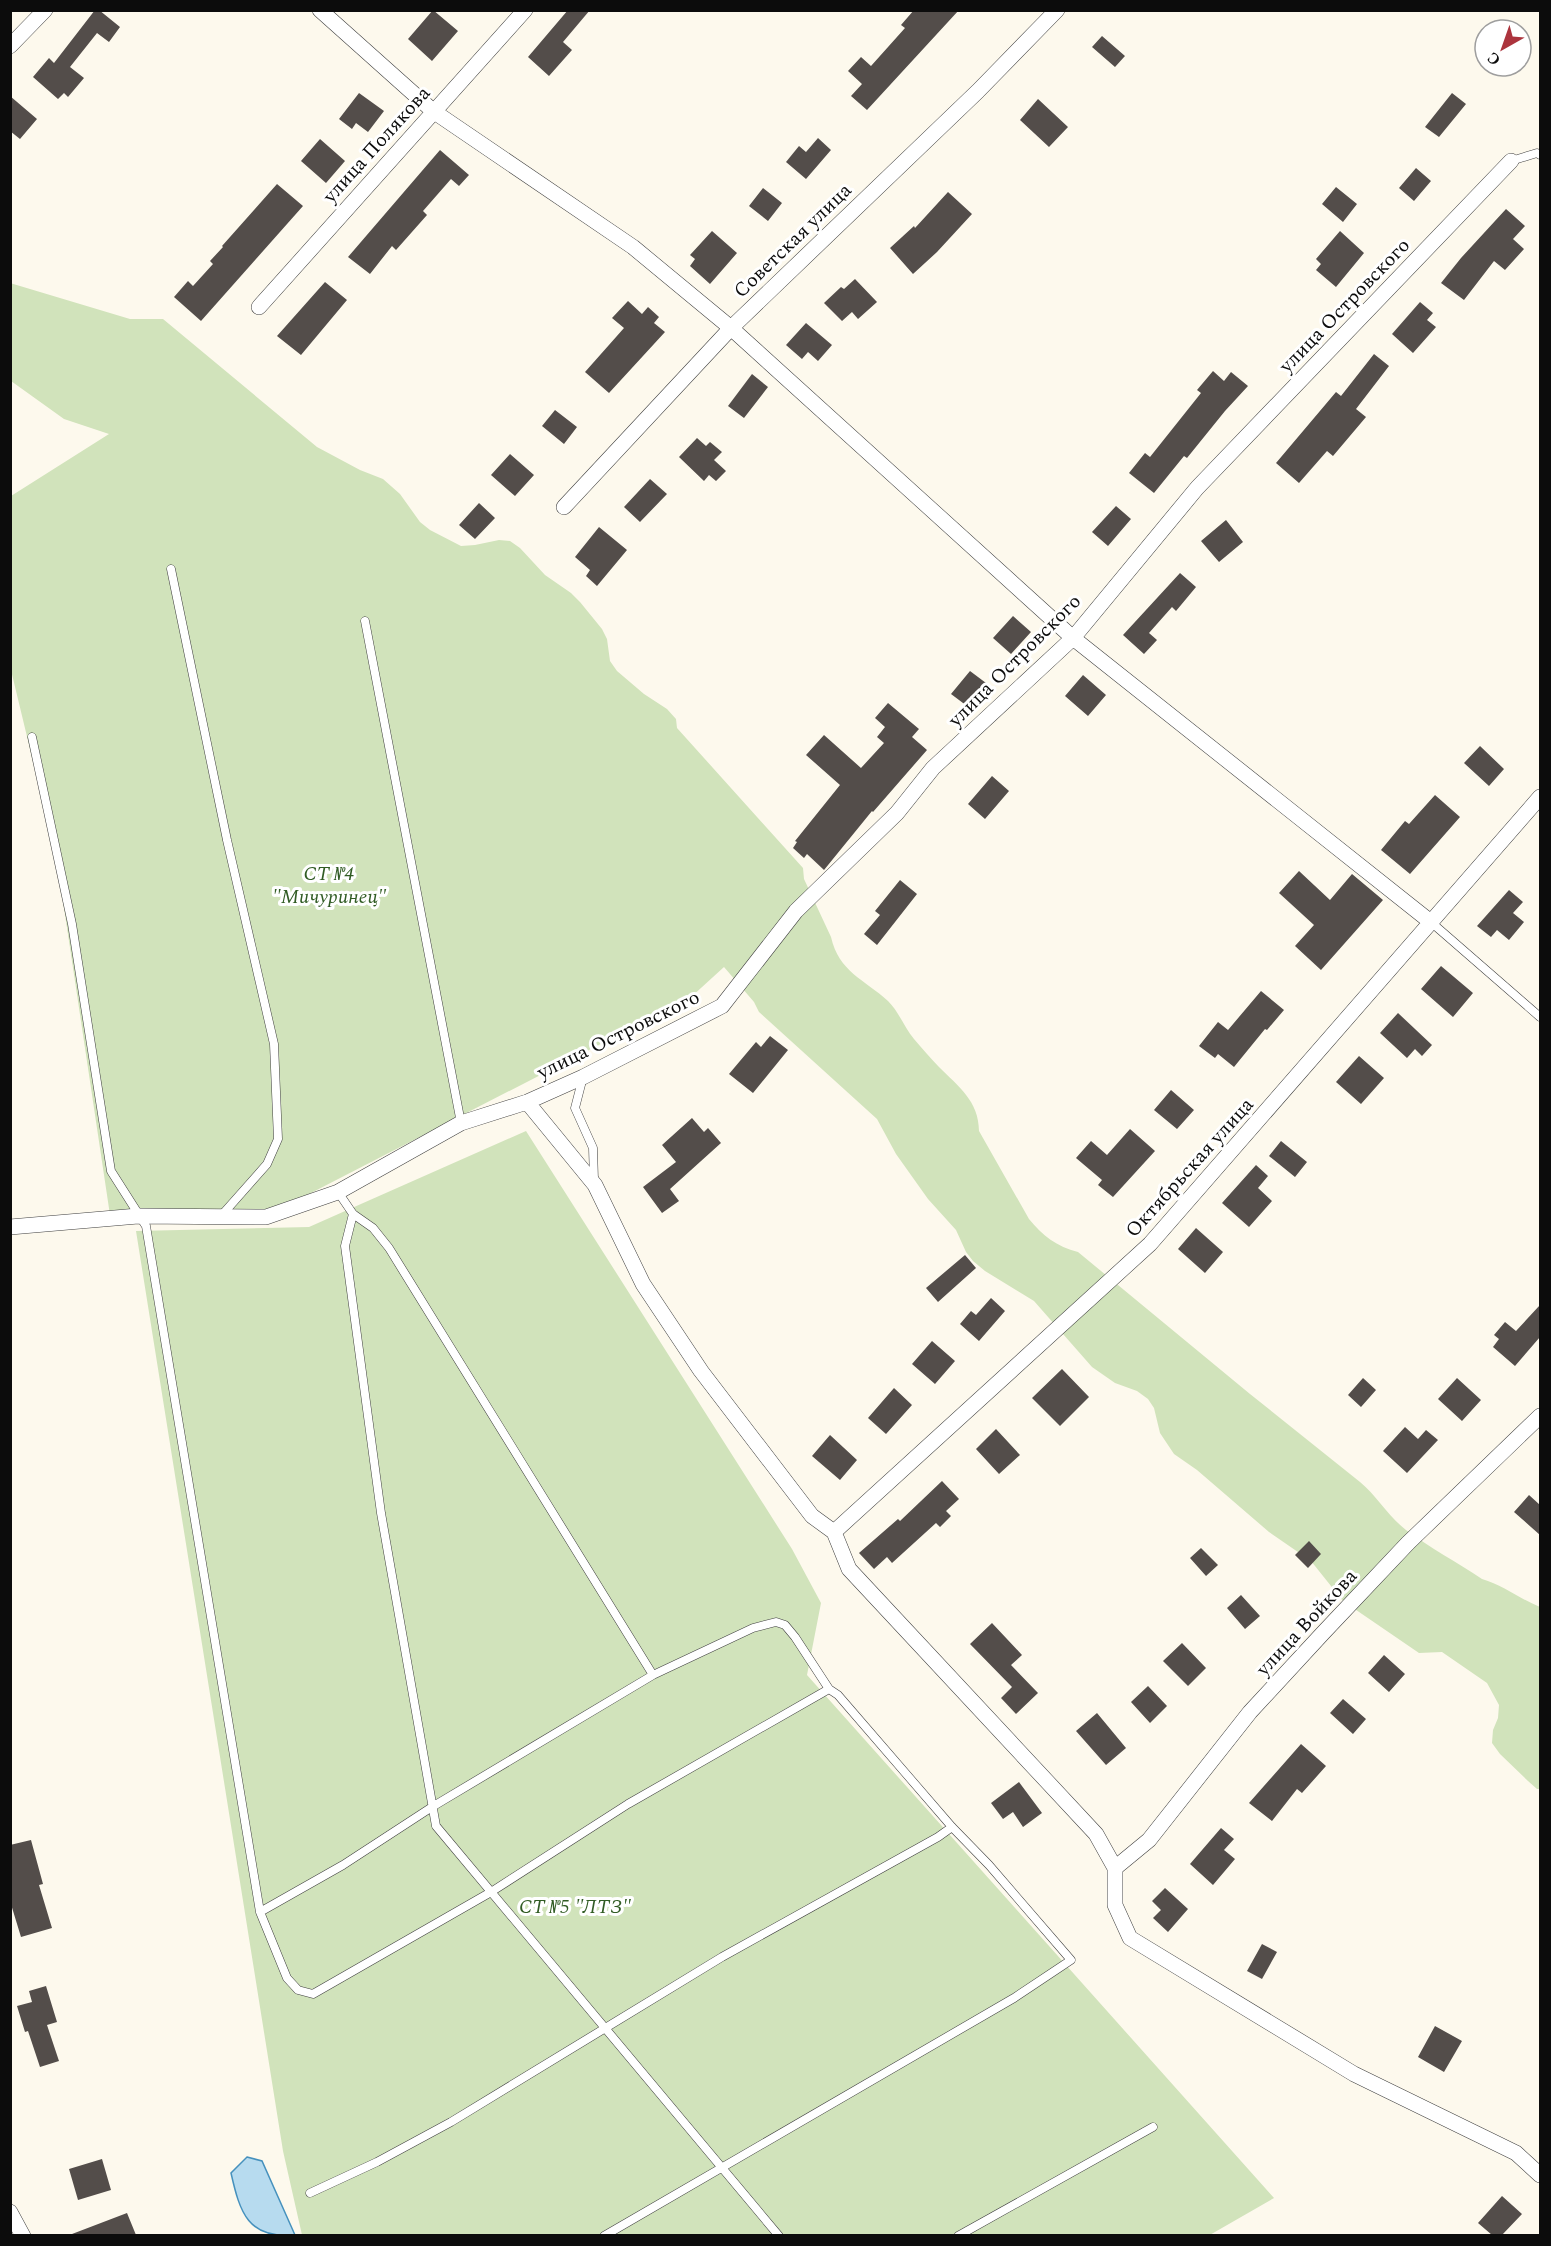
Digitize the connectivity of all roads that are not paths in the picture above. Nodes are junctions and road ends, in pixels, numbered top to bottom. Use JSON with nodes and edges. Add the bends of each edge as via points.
{"nodes":[{"id":1,"x":45,"y":10,"type":"edge"},
{"id":2,"x":320,"y":10,"type":"edge"},
{"id":3,"x":525,"y":10,"type":"edge"},
{"id":4,"x":1057,"y":10,"type":"edge"},
{"id":5,"x":10,"y":46,"type":"edge"},
{"id":6,"x":433,"y":111,"type":"junction"},
{"id":7,"x":1540,"y":154,"type":"edge"},
{"id":8,"x":1511,"y":161,"type":"joint"},
{"id":9,"x":259,"y":308,"type":"dead end"},
{"id":10,"x":731,"y":328,"type":"junction"},
{"id":11,"x":564,"y":507,"type":"dead end"},
{"id":12,"x":171,"y":569,"type":"dead end"},
{"id":13,"x":365,"y":621,"type":"dead end"},
{"id":14,"x":1073,"y":638,"type":"junction"},
{"id":15,"x":32,"y":737,"type":"dead end"},
{"id":16,"x":1540,"y":797,"type":"edge"},
{"id":17,"x":1432,"y":923,"type":"junction"},
{"id":18,"x":1540,"y":1017,"type":"edge"},
{"id":19,"x":583,"y":1077,"type":"junction"},
{"id":20,"x":527,"y":1102,"type":"junction"},
{"id":21,"x":461,"y":1123,"type":"junction"},
{"id":22,"x":595,"y":1185,"type":"junction"},
{"id":23,"x":338,"y":1192,"type":"junction"},
{"id":24,"x":353,"y":1214,"type":"junction"},
{"id":25,"x":138,"y":1216,"type":"junction"},
{"id":26,"x":220,"y":1217,"type":"junction"},
{"id":27,"x":10,"y":1227,"type":"edge"},
{"id":28,"x":1540,"y":1416,"type":"edge"},
{"id":29,"x":834,"y":1532,"type":"junction"},
{"id":30,"x":653,"y":1675,"type":"junction"},
{"id":31,"x":829,"y":1689,"type":"junction"},
{"id":32,"x":432,"y":1808,"type":"junction"},
{"id":33,"x":952,"y":1827,"type":"junction"},
{"id":34,"x":1115,"y":1868,"type":"junction"},
{"id":35,"x":491,"y":1892,"type":"junction"},
{"id":36,"x":260,"y":1912,"type":"junction"},
{"id":37,"x":606,"y":2029,"type":"junction"},
{"id":38,"x":1153,"y":2127,"type":"dead end"},
{"id":39,"x":721,"y":2167,"type":"junction"},
{"id":40,"x":1540,"y":2175,"type":"edge"},
{"id":41,"x":310,"y":2193,"type":"dead end"},
{"id":42,"x":10,"y":2212,"type":"edge"},
{"id":43,"x":23,"y":2235,"type":"edge"},
{"id":44,"x":604,"y":2235,"type":"edge"},
{"id":45,"x":779,"y":2235,"type":"edge"},
{"id":46,"x":958,"y":2235,"type":"edge"}],
"edges":[{"from":1,"to":5,"type":"street"},
{"from":2,"to":6,"type":"street"},
{"from":3,"to":6,"type":"street","name":"улица Полякова"},
{"from":4,"to":10,"type":"street","name":"Советская улица"},
{"from":6,"to":9,"type":"street","name":"улица Полякова"},
{"from":6,"to":10,"type":"street","via":[[633,247]]},
{"from":7,"to":8,"type":"lane"},
{"from":8,"to":14,"type":"street","name":"улица Островского","via":[[1197,488]]},
{"from":10,"to":11,"type":"street","name":"Советская улица"},
{"from":10,"to":14,"type":"street"},
{"from":12,"to":26,"type":"lane","via":[[274,1044],[278,1139],[267,1164]]},
{"from":13,"to":21,"type":"lane"},
{"from":14,"to":17,"type":"street"},
{"from":14,"to":19,"type":"street","name":"улица Островского","via":[[933,768],[897,813],[796,911],[722,1006]]},
{"from":15,"to":25,"type":"lane","via":[[72,924],[111,1171]]},
{"from":16,"to":17,"type":"street","name":"Октябрьская улица"},
{"from":17,"to":18,"type":"lane"},
{"from":17,"to":29,"type":"street","name":"Октябрьская улица","via":[[1150,1244]]},
{"from":19,"to":20,"type":"street","name":"улица Островского"},
{"from":19,"to":22,"type":"lane","via":[[575,1108],[593,1148]]},
{"from":20,"to":21,"type":"street","name":"улица Островского"},
{"from":20,"to":22,"type":"street"},
{"from":21,"to":23,"type":"street","name":"улица Островского"},
{"from":22,"to":29,"type":"street","via":[[643,1284],[701,1371],[812,1516]]},
{"from":23,"to":24,"type":"lane"},
{"from":23,"to":26,"type":"street","name":"улица Островского","via":[[266,1217]]},
{"from":24,"to":30,"type":"lane","via":[[373,1228],[389,1248]]},
{"from":24,"to":32,"type":"lane","via":[[345,1246],[381,1513]]},
{"from":25,"to":26,"type":"street","name":"улица Островского"},
{"from":25,"to":27,"type":"street","name":"улица Островского"},
{"from":25,"to":36,"type":"lane","via":[[146,1226]]},
{"from":28,"to":34,"type":"street","name":"улица Войкова","via":[[1408,1543],[1323,1633],[1250,1712],[1149,1840]]},
{"from":29,"to":34,"type":"street","via":[[849,1569],[1096,1834]]},
{"from":30,"to":31,"type":"lane","via":[[753,1628],[776,1622],[785,1625],[795,1637]]},
{"from":30,"to":32,"type":"lane"},
{"from":31,"to":33,"type":"lane"},
{"from":31,"to":35,"type":"lane","via":[[628,1804]]},
{"from":32,"to":35,"type":"lane","via":[[436,1826]]},
{"from":32,"to":36,"type":"lane"},
{"from":33,"to":37,"type":"lane","via":[[722,1957]]},
{"from":33,"to":39,"type":"lane","via":[[1071,1960],[1014,1998]]},
{"from":34,"to":40,"type":"street","via":[[1115,1905],[1130,1938],[1354,2074],[1516,2153]]},
{"from":35,"to":36,"type":"lane","via":[[313,1994],[298,1990],[287,1978]]},
{"from":35,"to":37,"type":"lane"},
{"from":37,"to":39,"type":"lane"},
{"from":37,"to":41,"type":"lane","via":[[451,2122]]},
{"from":38,"to":46,"type":"lane"},
{"from":39,"to":44,"type":"lane"},
{"from":39,"to":45,"type":"lane"},
{"from":42,"to":43,"type":"street"}]}
